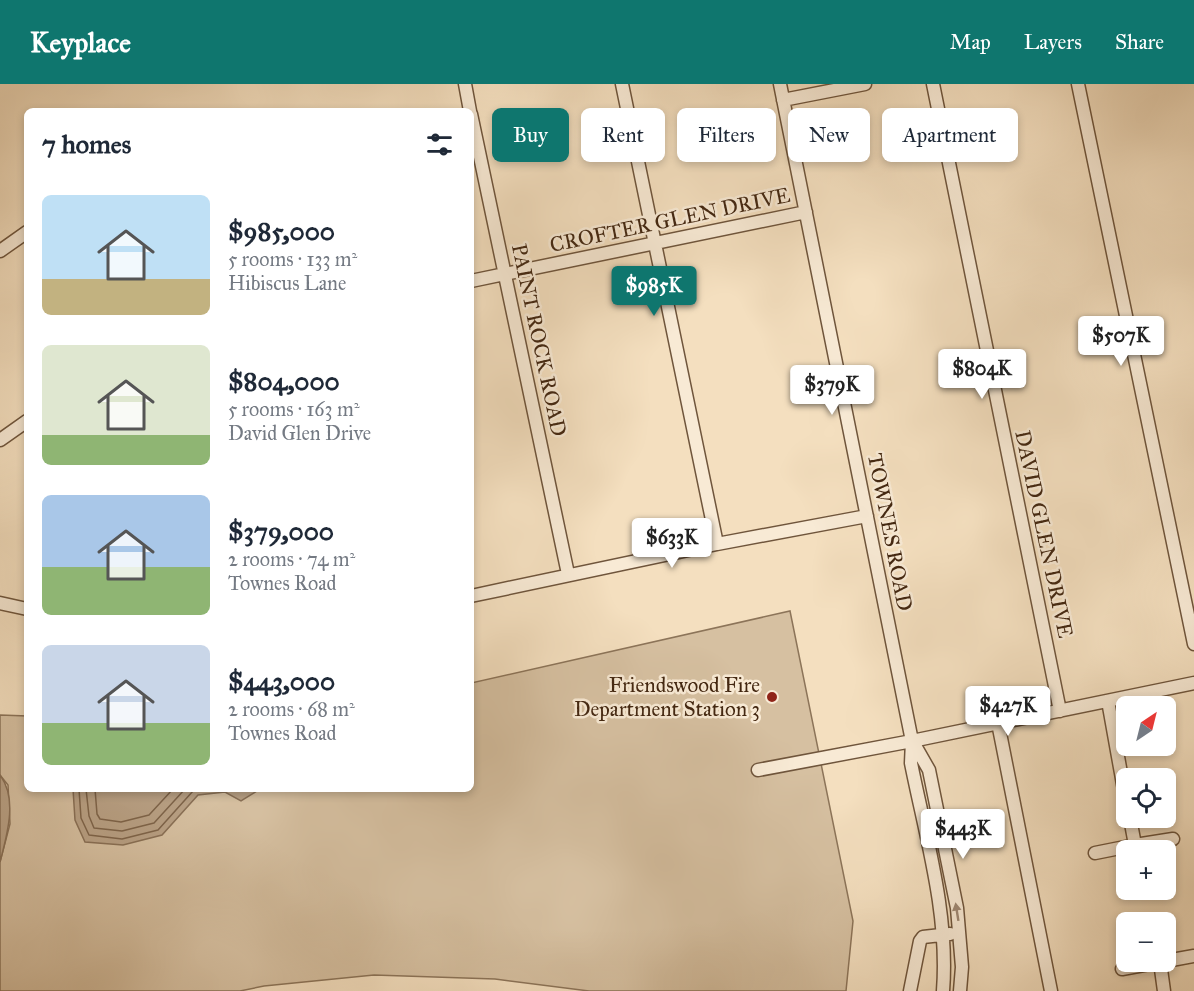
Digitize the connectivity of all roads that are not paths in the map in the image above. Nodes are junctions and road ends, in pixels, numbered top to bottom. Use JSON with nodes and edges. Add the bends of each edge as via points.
{"nodes":[{"id":1,"x":465,"y":84,"type":"edge"},
{"id":2,"x":622,"y":84,"type":"edge"},
{"id":3,"x":780,"y":84,"type":"edge"},
{"id":4,"x":865,"y":84,"type":"edge"},
{"id":5,"x":933,"y":84,"type":"edge"},
{"id":6,"x":1078,"y":84,"type":"edge"},
{"id":7,"x":783,"y":100,"type":"junction"},
{"id":8,"x":470,"y":108,"type":"edge"},
{"id":9,"x":474,"y":127,"type":"edge"},
{"id":10,"x":806,"y":212,"type":"junction"},
{"id":11,"x":24,"y":234,"type":"edge"},
{"id":12,"x":654,"y":244,"type":"junction"},
{"id":13,"x":0,"y":251,"type":"edge"},
{"id":14,"x":505,"y":274,"type":"junction"},
{"id":15,"x":474,"y":280,"type":"edge"},
{"id":16,"x":24,"y":423,"type":"edge"},
{"id":17,"x":0,"y":440,"type":"edge"},
{"id":18,"x":867,"y":516,"type":"junction"},
{"id":19,"x":717,"y":544,"type":"junction"},
{"id":20,"x":568,"y":574,"type":"junction"},
{"id":21,"x":474,"y":595,"type":"edge"},
{"id":22,"x":0,"y":603,"type":"edge"},
{"id":23,"x":24,"y":608,"type":"edge"},
{"id":24,"x":1194,"y":644,"type":"edge"},
{"id":25,"x":1194,"y":684,"type":"edge"},
{"id":26,"x":1108,"y":701,"type":"junction"},
{"id":27,"x":1060,"y":711,"type":"junction"},
{"id":28,"x":998,"y":723,"type":"junction"},
{"id":29,"x":912,"y":741,"type":"junction"},
{"id":30,"x":1120,"y":768,"type":"edge"},
{"id":31,"x":758,"y":770,"type":"dead end"},
{"id":32,"x":1173,"y":839,"type":"dead end"},
{"id":33,"x":1167,"y":840,"type":"edge"},
{"id":34,"x":1116,"y":849,"type":"edge"},
{"id":35,"x":1095,"y":853,"type":"dead end"},
{"id":36,"x":944,"y":934,"type":"junction"},
{"id":37,"x":960,"y":935,"type":"junction"},
{"id":38,"x":1194,"y":956,"type":"edge"},
{"id":39,"x":1176,"y":959,"type":"edge"},
{"id":40,"x":1163,"y":972,"type":"edge"},
{"id":41,"x":910,"y":991,"type":"edge"},
{"id":42,"x":943,"y":991,"type":"edge"},
{"id":43,"x":960,"y":991,"type":"edge"},
{"id":44,"x":1051,"y":991,"type":"edge"},
{"id":45,"x":1164,"y":991,"type":"edge"}],
"edges":[{"from":1,"to":8,"type":"street","name":"PAINT ROCK ROAD"},
{"from":2,"to":12,"type":"street"},
{"from":3,"to":7,"type":"street","name":"TOWNES ROAD"},
{"from":4,"to":7,"type":"street"},
{"from":5,"to":27,"type":"street","name":"DAVID GLEN DRIVE"},
{"from":6,"to":24,"type":"street"},
{"from":7,"to":10,"type":"street","name":"TOWNES ROAD"},
{"from":9,"to":14,"type":"street","name":"PAINT ROCK ROAD"},
{"from":10,"to":12,"type":"street","name":"CROFTER GLEN DRIVE"},
{"from":10,"to":18,"type":"street","name":"TOWNES ROAD"},
{"from":11,"to":13,"type":"street"},
{"from":12,"to":14,"type":"street","name":"CROFTER GLEN DRIVE"},
{"from":12,"to":19,"type":"street"},
{"from":14,"to":15,"type":"street","name":"CROFTER GLEN DRIVE"},
{"from":14,"to":20,"type":"street","name":"PAINT ROCK ROAD"},
{"from":16,"to":17,"type":"street"},
{"from":18,"to":19,"type":"street"},
{"from":18,"to":29,"type":"street","name":"TOWNES ROAD"},
{"from":19,"to":20,"type":"street"},
{"from":20,"to":21,"type":"street"},
{"from":22,"to":23,"type":"street"},
{"from":25,"to":26,"type":"street"},
{"from":26,"to":27,"type":"street"},
{"from":26,"to":30,"type":"street"},
{"from":27,"to":28,"type":"street"},
{"from":28,"to":29,"type":"street"},
{"from":28,"to":44,"type":"street"},
{"from":29,"to":31,"type":"street"},
{"from":29,"to":36,"type":"street","name":"TOWNES ROAD","via":[[911,763]]},
{"from":37,"to":29,"type":"street","name":"TOWNES ROAD","one_way":true,"via":[[929,770]]},
{"from":32,"to":33,"type":"street"},
{"from":34,"to":35,"type":"street"},
{"from":36,"to":37,"type":"street"},
{"from":36,"to":41,"type":"street","via":[[920,941]]},
{"from":36,"to":42,"type":"street","name":"TOWNES ROAD"},
{"from":37,"to":43,"type":"street","name":"TOWNES ROAD"},
{"from":38,"to":39,"type":"street"},
{"from":40,"to":45,"type":"street"}]}
